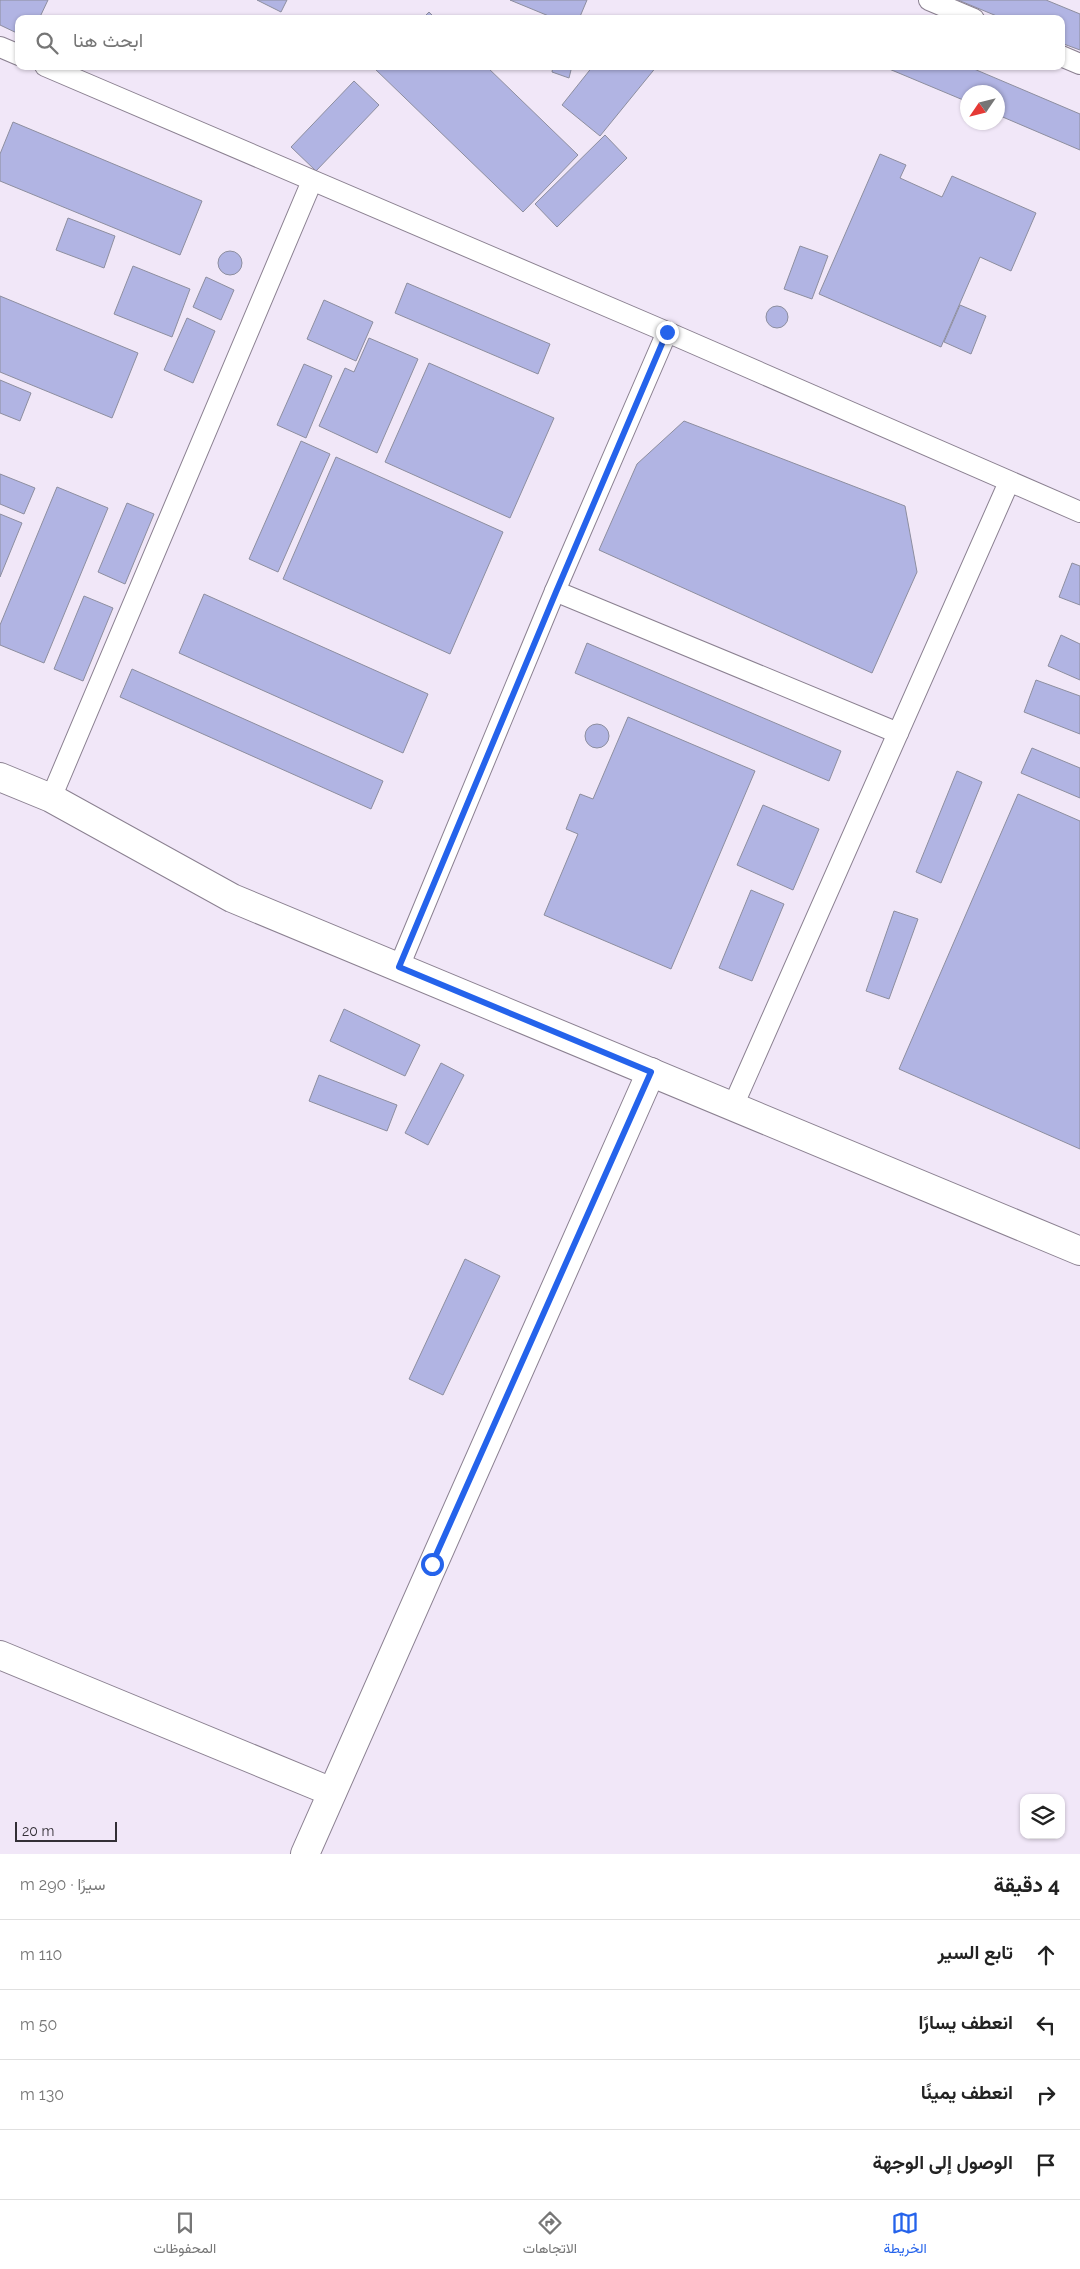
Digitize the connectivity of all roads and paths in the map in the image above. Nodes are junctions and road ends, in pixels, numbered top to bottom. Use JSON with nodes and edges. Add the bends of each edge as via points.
{"nodes":[{"id":1,"x":929,"y":0,"type":"edge"},
{"id":2,"x":965,"y":15,"type":"edge"},
{"id":3,"x":0,"y":47,"type":"edge"},
{"id":4,"x":15,"y":53,"type":"edge"},
{"id":5,"x":1065,"y":58,"type":"edge"},
{"id":6,"x":1080,"y":64,"type":"edge"},
{"id":7,"x":54,"y":70,"type":"edge"},
{"id":8,"x":312,"y":181,"type":"junction"},
{"id":9,"x":667,"y":332,"type":"junction"},
{"id":10,"x":1009,"y":482,"type":"junction"},
{"id":11,"x":1080,"y":512,"type":"edge"},
{"id":12,"x":556,"y":592,"type":"junction"},
{"id":13,"x":898,"y":733,"type":"junction"},
{"id":14,"x":0,"y":776,"type":"edge"},
{"id":15,"x":51,"y":798,"type":"junction"},
{"id":16,"x":399,"y":967,"type":"junction"},
{"id":17,"x":651,"y":1072,"type":"junction"},
{"id":18,"x":733,"y":1106,"type":"junction"},
{"id":19,"x":1080,"y":1250,"type":"edge"},
{"id":20,"x":0,"y":1655,"type":"edge"},
{"id":21,"x":332,"y":1792,"type":"junction"},
{"id":22,"x":305,"y":1854,"type":"edge"}],
"edges":[{"from":1,"to":2,"type":"lane"},
{"from":3,"to":4,"type":"lane"},
{"from":5,"to":6,"type":"lane"},
{"from":7,"to":8,"type":"lane"},
{"from":8,"to":9,"type":"lane"},
{"from":8,"to":15,"type":"lane"},
{"from":9,"to":10,"type":"lane"},
{"from":9,"to":12,"type":"lane"},
{"from":10,"to":11,"type":"lane"},
{"from":10,"to":13,"type":"lane"},
{"from":12,"to":13,"type":"lane"},
{"from":12,"to":16,"type":"lane"},
{"from":13,"to":18,"type":"lane"},
{"from":14,"to":15,"type":"street"},
{"from":15,"to":16,"type":"street","via":[[232,898]]},
{"from":16,"to":17,"type":"street"},
{"from":17,"to":18,"type":"street"},
{"from":17,"to":21,"type":"street"},
{"from":18,"to":19,"type":"street"},
{"from":20,"to":21,"type":"street"},
{"from":21,"to":22,"type":"street"}]}
